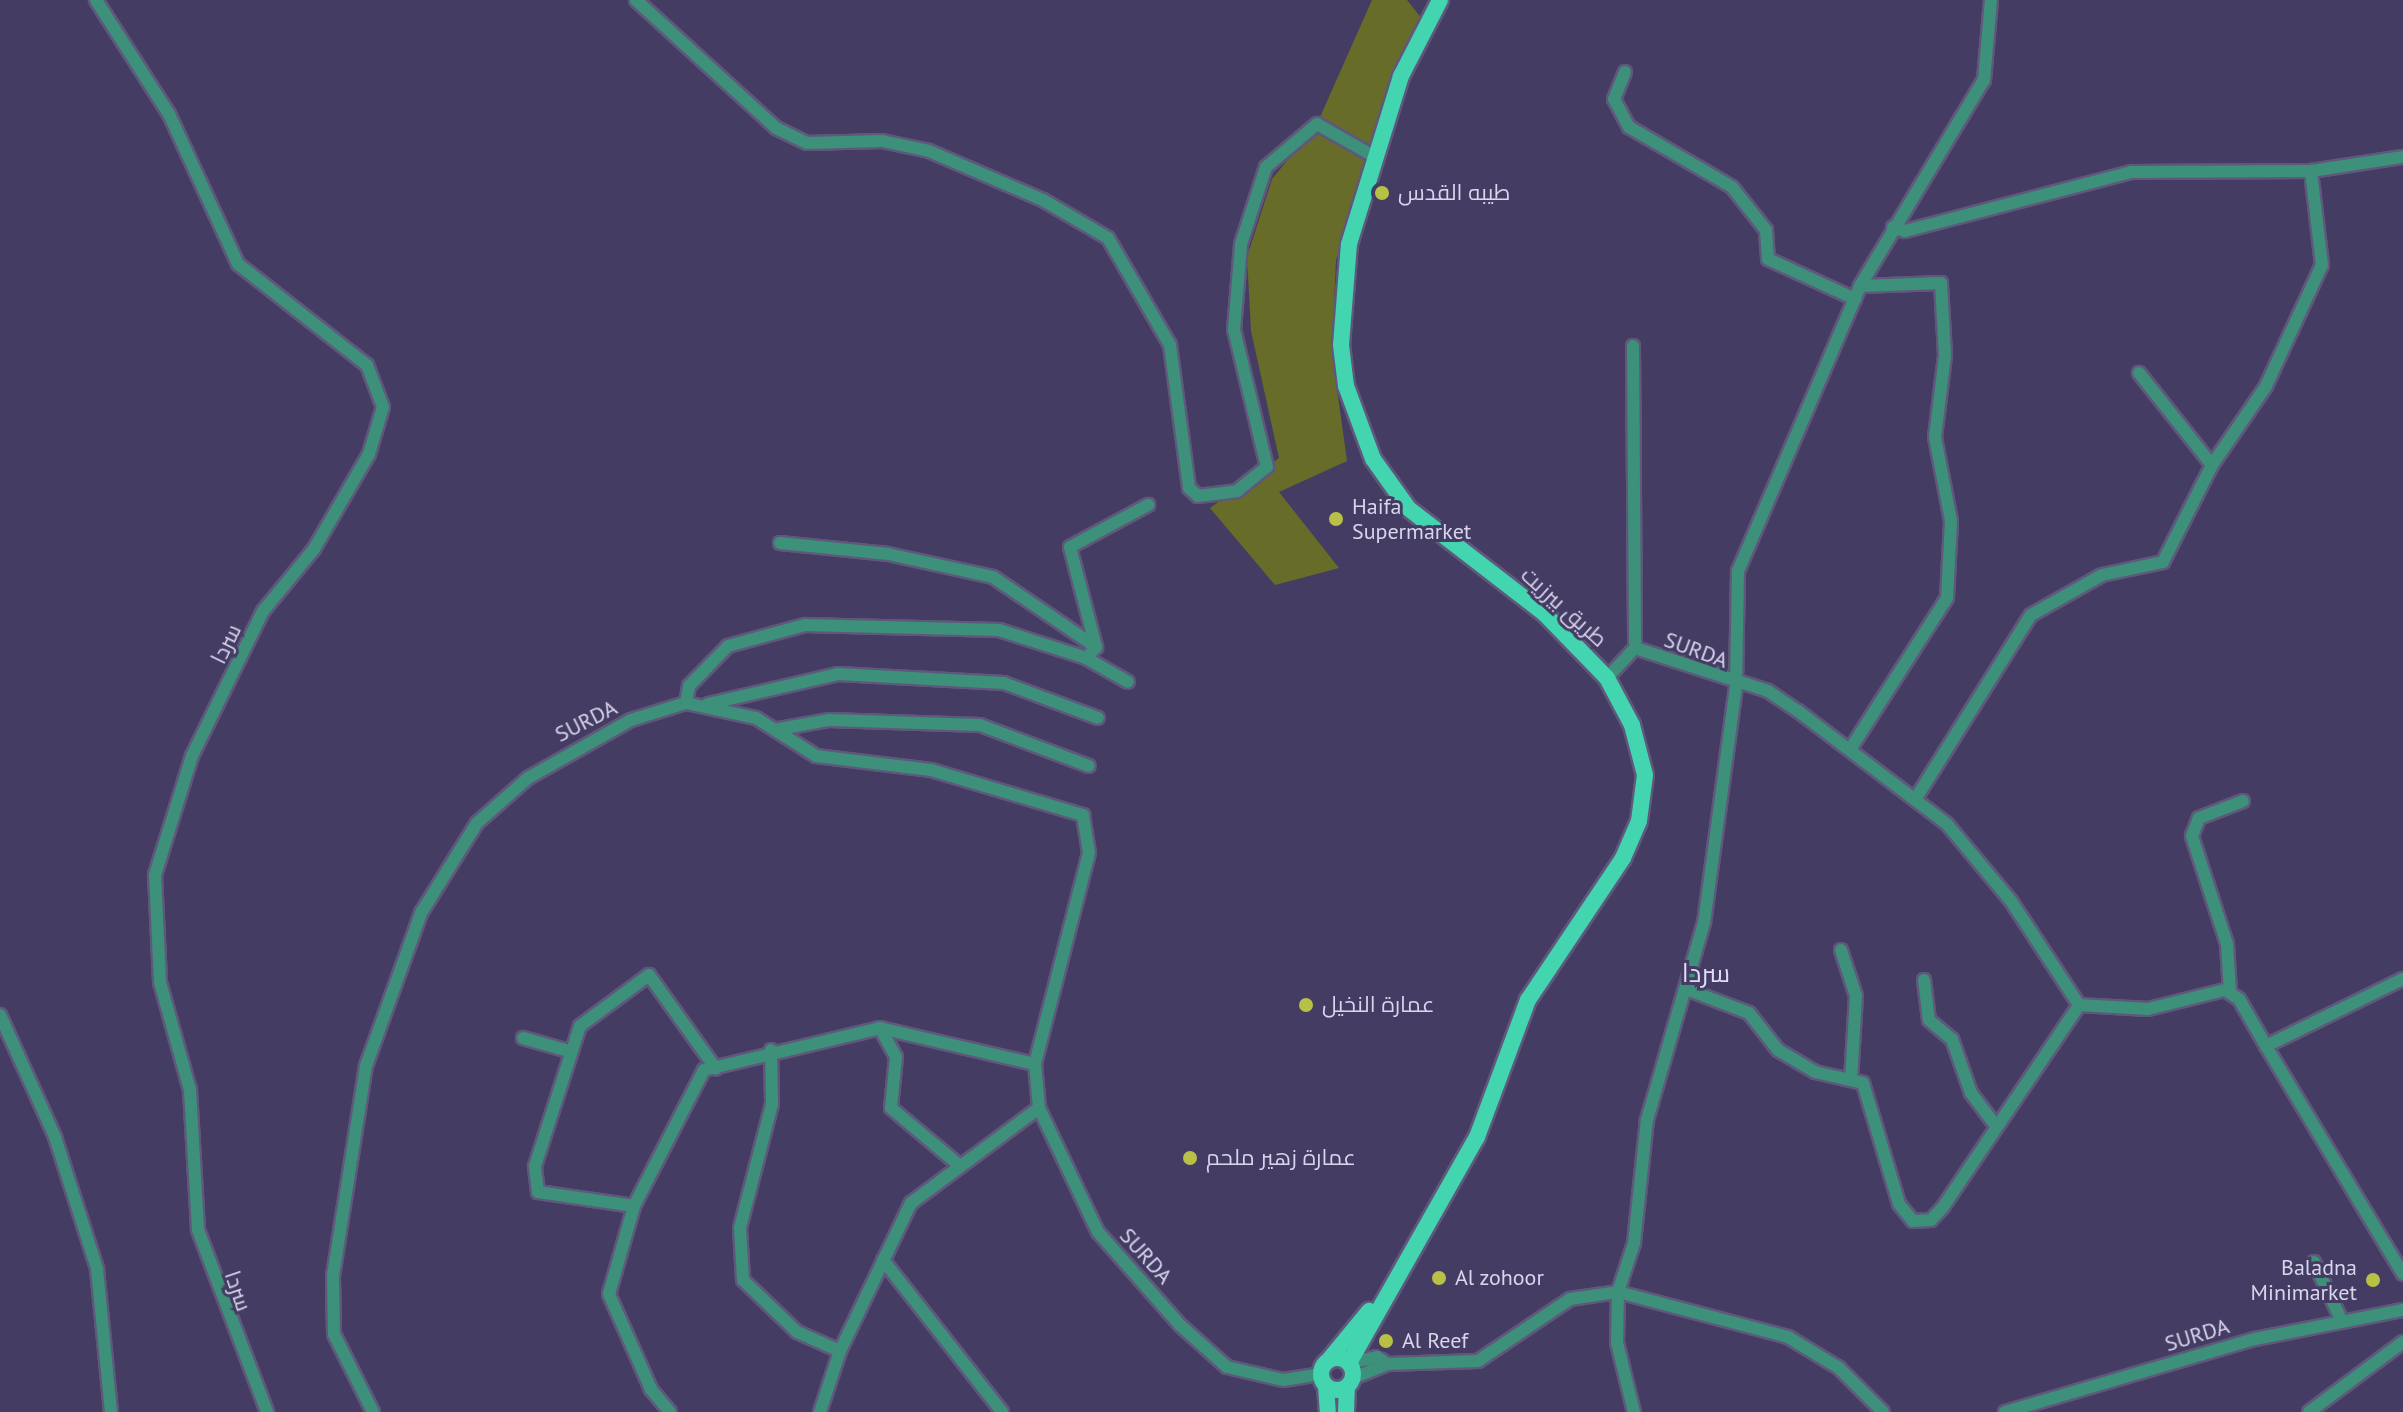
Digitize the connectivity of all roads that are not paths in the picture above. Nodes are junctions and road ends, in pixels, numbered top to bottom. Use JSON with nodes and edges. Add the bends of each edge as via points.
{"nodes":[{"id":1,"x":96,"y":0,"type":"edge"},
{"id":2,"x":636,"y":0,"type":"edge"},
{"id":3,"x":1440,"y":0,"type":"edge"},
{"id":4,"x":1991,"y":0,"type":"edge"},
{"id":5,"x":1625,"y":72,"type":"dead end"},
{"id":6,"x":1375,"y":157,"type":"junction"},
{"id":7,"x":2403,"y":157,"type":"edge"},
{"id":8,"x":2311,"y":171,"type":"junction"},
{"id":9,"x":1893,"y":227,"type":"junction"},
{"id":10,"x":1860,"y":286,"type":"junction"},
{"id":11,"x":1855,"y":299,"type":"junction"},
{"id":12,"x":1633,"y":346,"type":"dead end"},
{"id":13,"x":2139,"y":373,"type":"dead end"},
{"id":14,"x":2212,"y":465,"type":"junction"},
{"id":15,"x":1148,"y":505,"type":"dead end"},
{"id":16,"x":780,"y":543,"type":"dead end"},
{"id":17,"x":1096,"y":647,"type":"junction"},
{"id":18,"x":1635,"y":648,"type":"junction"},
{"id":19,"x":1086,"y":658,"type":"junction"},
{"id":20,"x":1607,"y":678,"type":"junction"},
{"id":21,"x":1128,"y":682,"type":"dead end"},
{"id":22,"x":1736,"y":686,"type":"junction"},
{"id":23,"x":686,"y":703,"type":"junction"},
{"id":24,"x":705,"y":705,"type":"junction"},
{"id":25,"x":1098,"y":718,"type":"dead end"},
{"id":26,"x":779,"y":729,"type":"junction"},
{"id":27,"x":1851,"y":748,"type":"junction"},
{"id":28,"x":1089,"y":766,"type":"dead end"},
{"id":29,"x":1916,"y":798,"type":"junction"},
{"id":30,"x":2243,"y":801,"type":"dead end"},
{"id":31,"x":1841,"y":950,"type":"dead end"},
{"id":32,"x":2403,"y":979,"type":"edge"},
{"id":33,"x":1924,"y":980,"type":"dead end"},
{"id":34,"x":1686,"y":989,"type":"junction"},
{"id":35,"x":2230,"y":992,"type":"junction"},
{"id":36,"x":2079,"y":1005,"type":"junction"},
{"id":37,"x":0,"y":1015,"type":"edge"},
{"id":38,"x":880,"y":1028,"type":"junction"},
{"id":39,"x":523,"y":1038,"type":"dead end"},
{"id":40,"x":2266,"y":1046,"type":"junction"},
{"id":41,"x":771,"y":1050,"type":"junction"},
{"id":42,"x":569,"y":1051,"type":"junction"},
{"id":43,"x":1035,"y":1064,"type":"junction"},
{"id":44,"x":716,"y":1069,"type":"junction"},
{"id":45,"x":1851,"y":1080,"type":"junction"},
{"id":46,"x":1039,"y":1108,"type":"junction"},
{"id":47,"x":1996,"y":1126,"type":"junction"},
{"id":48,"x":960,"y":1166,"type":"junction"},
{"id":49,"x":634,"y":1206,"type":"junction"},
{"id":50,"x":883,"y":1260,"type":"junction"},
{"id":51,"x":2314,"y":1262,"type":"dead end"},
{"id":52,"x":2403,"y":1274,"type":"edge"},
{"id":53,"x":1618,"y":1292,"type":"junction"},
{"id":54,"x":1383,"y":1295,"type":"junction"},
{"id":55,"x":2403,"y":1310,"type":"edge"},
{"id":56,"x":2341,"y":1319,"type":"junction"},
{"id":57,"x":1366,"y":1329,"type":"junction"},
{"id":58,"x":2403,"y":1342,"type":"edge"},
{"id":59,"x":840,"y":1351,"type":"junction"},
{"id":60,"x":1382,"y":1361,"type":"junction"},
{"id":61,"x":1325,"y":1374,"type":"junction"},
{"id":62,"x":1350,"y":1376,"type":"junction"},
{"id":63,"x":111,"y":1412,"type":"edge"},
{"id":64,"x":267,"y":1412,"type":"edge"},
{"id":65,"x":373,"y":1412,"type":"edge"},
{"id":66,"x":670,"y":1412,"type":"edge"},
{"id":67,"x":820,"y":1412,"type":"edge"},
{"id":68,"x":1002,"y":1412,"type":"edge"},
{"id":69,"x":1328,"y":1412,"type":"edge"},
{"id":70,"x":1346,"y":1412,"type":"edge"},
{"id":71,"x":1634,"y":1412,"type":"edge"},
{"id":72,"x":1883,"y":1412,"type":"edge"},
{"id":73,"x":2005,"y":1412,"type":"edge"},
{"id":74,"x":2309,"y":1412,"type":"edge"}],
"edges":[{"from":1,"to":64,"type":"street","name":"سردا","via":[[169,114],[238,264],[367,365],[383,407],[369,454],[314,549],[263,611],[192,756],[155,875],[160,982],[190,1090],[198,1230]]},
{"from":2,"to":6,"type":"street","via":[[776,128],[807,143],[882,141],[929,151],[1043,200],[1108,238],[1170,345],[1189,488],[1198,496],[1237,491],[1267,467],[1234,330],[1241,244],[1266,167],[1317,124]]},
{"from":3,"to":6,"type":"main road","name":"طريق بيرزيت","via":[[1401,76]]},
{"from":4,"to":9,"type":"street","via":[[1984,80]]},
{"from":5,"to":11,"type":"street","via":[[1614,99],[1629,127],[1732,187],[1766,230],[1768,259]]},
{"from":6,"to":20,"type":"main road","name":"طريق بيرزيت","via":[[1343,291],[1341,345],[1357,427],[1408,508],[1545,614]]},
{"from":7,"to":8,"type":"street"},
{"from":8,"to":9,"type":"street","via":[[2131,172],[1905,231]]},
{"from":8,"to":14,"type":"street","via":[[2322,265],[2266,386]]},
{"from":9,"to":10,"type":"street"},
{"from":10,"to":11,"type":"street"},
{"from":10,"to":27,"type":"street","via":[[1941,283],[1945,355],[1935,437],[1951,521],[1947,598]]},
{"from":11,"to":22,"type":"street","via":[[1742,557]]},
{"from":12,"to":18,"type":"street"},
{"from":13,"to":14,"type":"street"},
{"from":14,"to":29,"type":"street","via":[[2163,562],[2102,575],[2031,615]]},
{"from":15,"to":17,"type":"street","via":[[1070,547]]},
{"from":16,"to":17,"type":"street","via":[[888,554],[993,577]]},
{"from":17,"to":19,"type":"street"},
{"from":18,"to":20,"type":"street","name":"SURDA"},
{"from":18,"to":22,"type":"street","name":"SURDA"},
{"from":19,"to":21,"type":"street"},
{"from":19,"to":23,"type":"street","via":[[1032,637],[971,626],[805,625],[728,646],[689,686]]},
{"from":20,"to":54,"type":"main road","name":"طريق بيرزيت","via":[[1641,750],[1639,821],[1623,858],[1528,1000],[1477,1137]]},
{"from":22,"to":27,"type":"street","name":"SURDA","via":[[1768,691]]},
{"from":22,"to":34,"type":"street","via":[[1704,923]]},
{"from":23,"to":24,"type":"street","name":"SURDA"},
{"from":23,"to":65,"type":"street","name":"SURDA","via":[[631,720],[528,778],[477,823],[415,925],[366,1066],[331,1303],[344,1363]]},
{"from":24,"to":25,"type":"street","via":[[838,674],[1004,683]]},
{"from":24,"to":26,"type":"street","name":"SURDA"},
{"from":26,"to":28,"type":"street","via":[[829,720],[980,725]]},
{"from":26,"to":43,"type":"street","name":"SURDA","via":[[816,756],[931,770],[1083,815],[1089,853]]},
{"from":27,"to":29,"type":"street","name":"SURDA"},
{"from":29,"to":36,"type":"street","name":"SURDA","via":[[2011,901]]},
{"from":30,"to":35,"type":"street","via":[[2199,818],[2192,836],[2227,944]]},
{"from":31,"to":45,"type":"street","via":[[1856,996]]},
{"from":32,"to":40,"type":"street"},
{"from":33,"to":47,"type":"street","via":[[1929,1020],[1952,1039],[1971,1093]]},
{"from":34,"to":45,"type":"street","via":[[1749,1013],[1778,1050],[1815,1072]]},
{"from":34,"to":53,"type":"street","via":[[1644,1135],[1634,1243]]},
{"from":35,"to":36,"type":"street","via":[[2213,989],[2125,1011]]},
{"from":35,"to":40,"type":"street"},
{"from":36,"to":47,"type":"street"},
{"from":37,"to":63,"type":"street","via":[[55,1137],[97,1269]]},
{"from":38,"to":41,"type":"street"},
{"from":38,"to":43,"type":"street"},
{"from":38,"to":48,"type":"street","via":[[896,1057],[891,1108]]},
{"from":39,"to":42,"type":"street"},
{"from":40,"to":52,"type":"street"},
{"from":41,"to":44,"type":"street"},
{"from":41,"to":59,"type":"street","via":[[772,1104],[740,1228],[743,1280],[797,1332]]},
{"from":42,"to":44,"type":"street","via":[[580,1026],[606,1000],[649,975]]},
{"from":42,"to":49,"type":"street","via":[[535,1166],[538,1192]]},
{"from":43,"to":46,"type":"street","name":"SURDA"},
{"from":44,"to":49,"type":"street","via":[[704,1070]]},
{"from":45,"to":47,"type":"street","via":[[1863,1083],[1879,1118],[1899,1204],[1913,1221],[1931,1220],[1943,1207]]},
{"from":46,"to":48,"type":"street"},
{"from":46,"to":61,"type":"street","name":"SURDA","via":[[1098,1232],[1180,1325],[1227,1367],[1283,1380]]},
{"from":48,"to":50,"type":"street","via":[[911,1203]]},
{"from":49,"to":66,"type":"street","via":[[609,1294],[651,1389]]},
{"from":50,"to":59,"type":"street"},
{"from":50,"to":68,"type":"street"},
{"from":51,"to":56,"type":"street"},
{"from":53,"to":60,"type":"street","via":[[1570,1299],[1478,1361]]},
{"from":53,"to":71,"type":"street","via":[[1617,1343]]},
{"from":53,"to":72,"type":"street","via":[[1788,1337],[1839,1368]]},
{"from":54,"to":57,"type":"main road"},
{"from":54,"to":61,"type":"main road"},
{"from":55,"to":56,"type":"street","name":"SURDA"},
{"from":56,"to":73,"type":"street","name":"SURDA"},
{"from":57,"to":60,"type":"street"},
{"from":57,"to":62,"type":"main road"},
{"from":58,"to":74,"type":"street"},
{"from":59,"to":67,"type":"street"},
{"from":60,"to":62,"type":"street"},
{"from":61,"to":62,"type":"main road"},
{"from":61,"to":62,"type":"main road"},
{"from":61,"to":69,"type":"main road"},
{"from":62,"to":70,"type":"main road"}]}
